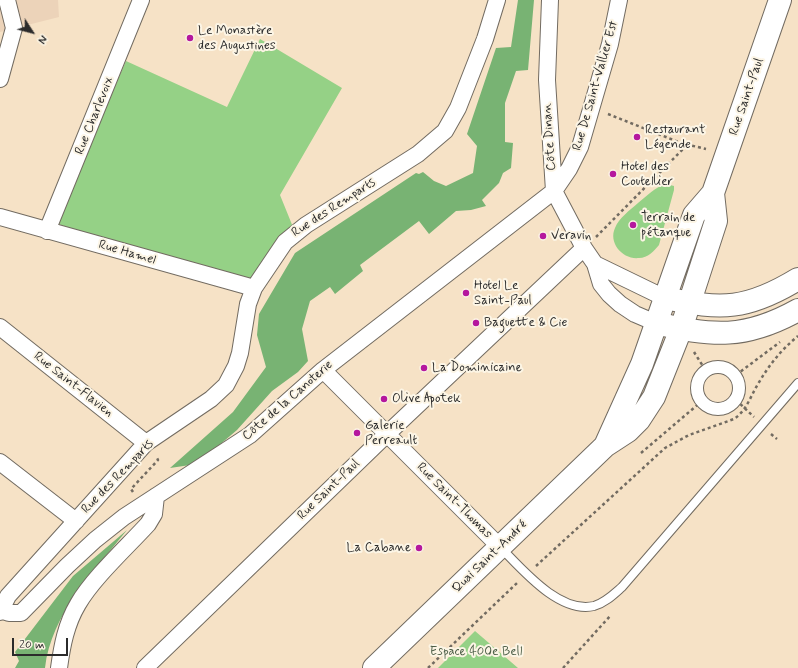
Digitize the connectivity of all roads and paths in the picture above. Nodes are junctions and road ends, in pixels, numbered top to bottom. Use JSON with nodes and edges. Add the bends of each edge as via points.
{"nodes":[{"id":1,"x":7,"y":0,"type":"edge"},
{"id":2,"x":141,"y":0,"type":"edge"},
{"id":3,"x":497,"y":0,"type":"edge"},
{"id":4,"x":550,"y":0,"type":"edge"},
{"id":5,"x":620,"y":0,"type":"edge"},
{"id":6,"x":780,"y":0,"type":"edge"},
{"id":7,"x":0,"y":79,"type":"edge"},
{"id":8,"x":592,"y":108,"type":"junction"},
{"id":9,"x":688,"y":144,"type":"junction"},
{"id":10,"x":727,"y":154,"type":"junction"},
{"id":11,"x":554,"y":191,"type":"junction"},
{"id":12,"x":713,"y":193,"type":"junction"},
{"id":13,"x":0,"y":217,"type":"edge"},
{"id":14,"x":47,"y":231,"type":"junction"},
{"id":15,"x":584,"y":248,"type":"junction"},
{"id":16,"x":595,"y":264,"type":"junction"},
{"id":17,"x":798,"y":279,"type":"edge"},
{"id":18,"x":254,"y":288,"type":"junction"},
{"id":19,"x":661,"y":310,"type":"junction"},
{"id":20,"x":798,"y":310,"type":"edge"},
{"id":21,"x":685,"y":316,"type":"junction"},
{"id":22,"x":0,"y":327,"type":"edge"},
{"id":23,"x":798,"y":336,"type":"edge"},
{"id":24,"x":786,"y":339,"type":"dead end"},
{"id":25,"x":323,"y":370,"type":"junction"},
{"id":26,"x":736,"y":375,"type":"junction"},
{"id":27,"x":798,"y":382,"type":"edge"},
{"id":28,"x":702,"y":401,"type":"junction"},
{"id":29,"x":387,"y":434,"type":"junction"},
{"id":30,"x":146,"y":443,"type":"junction"},
{"id":31,"x":605,"y":446,"type":"junction"},
{"id":32,"x":642,"y":453,"type":"dead end"},
{"id":33,"x":158,"y":460,"type":"dead end"},
{"id":34,"x":0,"y":462,"type":"edge"},
{"id":35,"x":131,"y":489,"type":"dead end"},
{"id":36,"x":156,"y":496,"type":"junction"},
{"id":37,"x":76,"y":521,"type":"junction"},
{"id":38,"x":500,"y":547,"type":"junction"},
{"id":39,"x":527,"y":574,"type":"junction"},
{"id":40,"x":615,"y":610,"type":"dead end"},
{"id":41,"x":0,"y":611,"type":"edge"},
{"id":42,"x":59,"y":668,"type":"edge"},
{"id":43,"x":145,"y":668,"type":"edge"},
{"id":44,"x":374,"y":668,"type":"edge"},
{"id":45,"x":428,"y":668,"type":"edge"},
{"id":46,"x":563,"y":668,"type":"edge"}],
"edges":[{"from":1,"to":7,"type":"street","via":[[14,28]]},
{"from":2,"to":14,"type":"street","name":"Rue Charlevoix"},
{"from":3,"to":18,"type":"street","name":"Rue des Remparts","via":[[486,39],[458,108],[445,131],[418,154],[295,232],[285,242]]},
{"from":4,"to":11,"type":"street","name":"Côte Dinan","via":[[547,80]]},
{"from":5,"to":8,"type":"street","name":"Rue De Saint-Vallier Est"},
{"from":6,"to":10,"type":"main road","name":"Rue Saint-Paul"},
{"from":8,"to":9,"type":"path"},
{"from":8,"to":11,"type":"street","name":"Rue De Saint-Vallier Est","via":[[580,147]]},
{"from":9,"to":10,"type":"path"},
{"from":9,"to":15,"type":"path"},
{"from":10,"to":12,"type":"main road","name":"Rue Saint-Paul"},
{"from":11,"to":15,"type":"street","name":"Côte Dinan"},
{"from":11,"to":25,"type":"street","name":"Côte de la Canoterie"},
{"from":12,"to":19,"type":"main road","name":"Rue Saint-Paul","via":[[694,215]]},
{"from":12,"to":21,"type":"main road","name":"Rue Saint-Paul","via":[[716,221]]},
{"from":13,"to":14,"type":"street","name":"Rue Hamel"},
{"from":14,"to":18,"type":"street","name":"Rue Hamel"},
{"from":15,"to":16,"type":"street","name":"Côte Dinan"},
{"from":15,"to":29,"type":"street","name":"Rue Saint-Paul"},
{"from":16,"to":19,"type":"street","name":"Côte Dinan"},
{"from":16,"to":19,"type":"street","name":"Côte Dinan","via":[[602,284],[620,304],[636,314]]},
{"from":17,"to":21,"type":"main road","via":[[771,294],[744,304]]},
{"from":18,"to":30,"type":"street","name":"Rue des Remparts","via":[[248,304],[240,353],[226,385],[211,399]]},
{"from":19,"to":21,"type":"main road"},
{"from":19,"to":31,"type":"main road","name":"Quai Saint-André","via":[[631,390]]},
{"from":20,"to":21,"type":"main road","via":[[770,325],[733,334]]},
{"from":21,"to":31,"type":"main road","name":"Quai Saint-André","via":[[647,410],[628,431]]},
{"from":22,"to":30,"type":"street","name":"Rue Saint-Flavien"},
{"from":23,"to":39,"type":"path","via":[[773,361],[739,415],[689,435],[665,448]]},
{"from":24,"to":26,"type":"path"},
{"from":25,"to":29,"type":"street","name":"Rue Saint-Thomas"},
{"from":25,"to":36,"type":"street","name":"Côte de la Canoterie","via":[[250,435]]},
{"from":26,"to":28,"type":"street","via":[[740,386],[739,393],[731,405],[718,409],[711,408]]},
{"from":26,"to":28,"type":"street","via":[[722,367],[708,369],[699,379],[697,386]]},
{"from":27,"to":39,"type":"lane","via":[[622,587],[608,599],[594,606],[562,602]]},
{"from":28,"to":32,"type":"path"},
{"from":29,"to":38,"type":"street","name":"Rue Saint-Thomas"},
{"from":29,"to":43,"type":"street","name":"Rue Saint-Paul"},
{"from":30,"to":37,"type":"street","name":"Rue des Remparts"},
{"from":31,"to":38,"type":"main road","name":"Quai Saint-André"},
{"from":33,"to":35,"type":"path"},
{"from":34,"to":37,"type":"street"},
{"from":36,"to":41,"type":"street","name":"Côte de la Canoterie","via":[[95,540],[21,613],[9,614]]},
{"from":36,"to":42,"type":"street","via":[[154,514],[148,524],[88,589],[78,604],[66,630]]},
{"from":37,"to":41,"type":"street","name":"Rue des Remparts","via":[[8,596]]},
{"from":38,"to":39,"type":"lane"},
{"from":38,"to":44,"type":"main road","name":"Quai Saint-André"},
{"from":39,"to":45,"type":"path"},
{"from":40,"to":46,"type":"path"}]}
